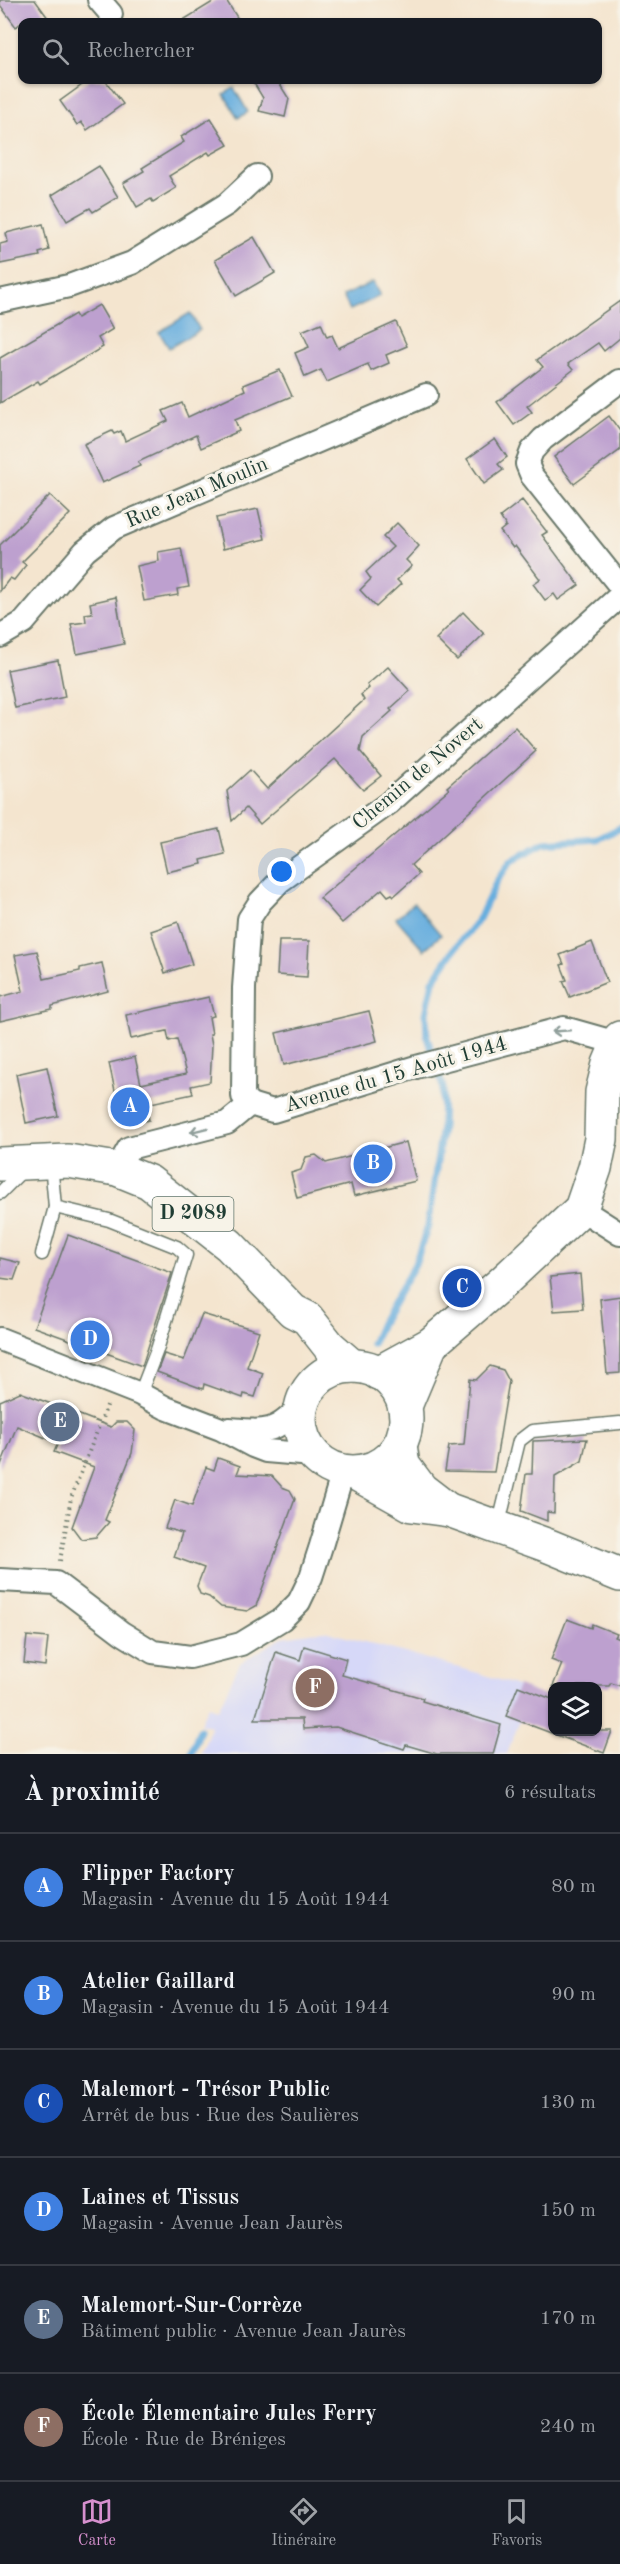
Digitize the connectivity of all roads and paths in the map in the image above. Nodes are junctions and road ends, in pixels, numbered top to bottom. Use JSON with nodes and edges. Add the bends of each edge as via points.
{"nodes":[{"id":1,"x":257,"y":176,"type":"dead end"},
{"id":2,"x":0,"y":301,"type":"edge"},
{"id":3,"x":620,"y":381,"type":"edge"},
{"id":4,"x":426,"y":395,"type":"dead end"},
{"id":5,"x":620,"y":586,"type":"edge"},
{"id":6,"x":620,"y":596,"type":"edge"},
{"id":7,"x":0,"y":636,"type":"edge"},
{"id":8,"x":619,"y":1041,"type":"edge"},
{"id":9,"x":250,"y":1104,"type":"junction"},
{"id":10,"x":20,"y":1167,"type":"edge"},
{"id":11,"x":117,"y":1169,"type":"junction"},
{"id":12,"x":0,"y":1193,"type":"edge"},
{"id":13,"x":55,"y":1208,"type":"junction"},
{"id":14,"x":581,"y":1209,"type":"junction"},
{"id":15,"x":620,"y":1234,"type":"edge"},
{"id":16,"x":42,"y":1254,"type":"dead end"},
{"id":17,"x":293,"y":1311,"type":"junction"},
{"id":18,"x":0,"y":1340,"type":"edge"},
{"id":19,"x":431,"y":1344,"type":"junction"},
{"id":20,"x":365,"y":1369,"type":"junction"},
{"id":21,"x":116,"y":1384,"type":"junction"},
{"id":22,"x":140,"y":1394,"type":"junction"},
{"id":23,"x":305,"y":1397,"type":"junction"},
{"id":24,"x":405,"y":1406,"type":"junction"},
{"id":25,"x":620,"y":1423,"type":"edge"},
{"id":26,"x":221,"y":1429,"type":"junction"},
{"id":27,"x":400,"y":1445,"type":"junction"},
{"id":28,"x":313,"y":1455,"type":"junction"},
{"id":29,"x":349,"y":1472,"type":"junction"},
{"id":30,"x":449,"y":1510,"type":"junction"},
{"id":31,"x":498,"y":1528,"type":"junction"},
{"id":32,"x":620,"y":1575,"type":"edge"},
{"id":33,"x":0,"y":1580,"type":"edge"},
{"id":34,"x":56,"y":1583,"type":"junction"}],
"edges":[{"from":1,"to":2,"type":"street","via":[[227,204],[132,263],[69,286]]},
{"from":3,"to":5,"type":"street","via":[[543,439],[527,464],[532,476]]},
{"from":4,"to":7,"type":"street","name":"Rue Jean Moulin","via":[[114,528],[85,551],[24,622]]},
{"from":6,"to":9,"type":"street","name":"Chemin de Novert","via":[[389,803],[280,881],[260,902],[249,919],[244,988],[243,1096]]},
{"from":8,"to":9,"type":"street","name":"Avenue du 15 Août 1944","one_way":true,"via":[[564,1028],[416,1067],[273,1111]]},
{"from":8,"to":14,"type":"main road","via":[[602,1092],[601,1139]]},
{"from":9,"to":11,"type":"street","one_way":true,"via":[[227,1123],[129,1148]]},
{"from":10,"to":11,"type":"main road","number":"D 2089","via":[[68,1161]]},
{"from":10,"to":12,"type":"lane"},
{"from":10,"to":13,"type":"lane"},
{"from":11,"to":17,"type":"main road","number":"D 2089","via":[[149,1182],[201,1221]]},
{"from":13,"to":16,"type":"lane"},
{"from":13,"to":22,"type":"lane","via":[[109,1220],[186,1254]]},
{"from":14,"to":15,"type":"street"},
{"from":14,"to":19,"type":"main road"},
{"from":17,"to":20,"type":"main road","number":"D 2089","via":[[307,1318],[329,1346]]},
{"from":17,"to":23,"type":"main road","number":"D 2089","via":[[307,1352]]},
{"from":18,"to":21,"type":"street"},
{"from":19,"to":20,"type":"main road"},
{"from":19,"to":24,"type":"main road"},
{"from":20,"to":23,"type":"main road","via":[[335,1369],[320,1377]]},
{"from":20,"to":24,"type":"main road","via":[[390,1381]]},
{"from":21,"to":22,"type":"street"},
{"from":21,"to":34,"type":"path","via":[[71,1498]]},
{"from":22,"to":26,"type":"street"},
{"from":23,"to":26,"type":"street","via":[[278,1428]]},
{"from":23,"to":28,"type":"main road","via":[[299,1422],[303,1440]]},
{"from":24,"to":27,"type":"main road"},
{"from":25,"to":31,"type":"lane","via":[[532,1431],[519,1441]]},
{"from":26,"to":28,"type":"street","via":[[266,1451]]},
{"from":27,"to":29,"type":"main road","via":[[381,1465]]},
{"from":27,"to":30,"type":"main road","via":[[403,1465],[421,1489]]},
{"from":28,"to":29,"type":"main road","via":[[321,1463]]},
{"from":29,"to":30,"type":"main road","via":[[412,1505]]},
{"from":29,"to":34,"type":"street","via":[[299,1602],[282,1619],[241,1644],[190,1657],[153,1652]]},
{"from":30,"to":31,"type":"main road"},
{"from":31,"to":32,"type":"main road"},
{"from":33,"to":34,"type":"street"}]}
